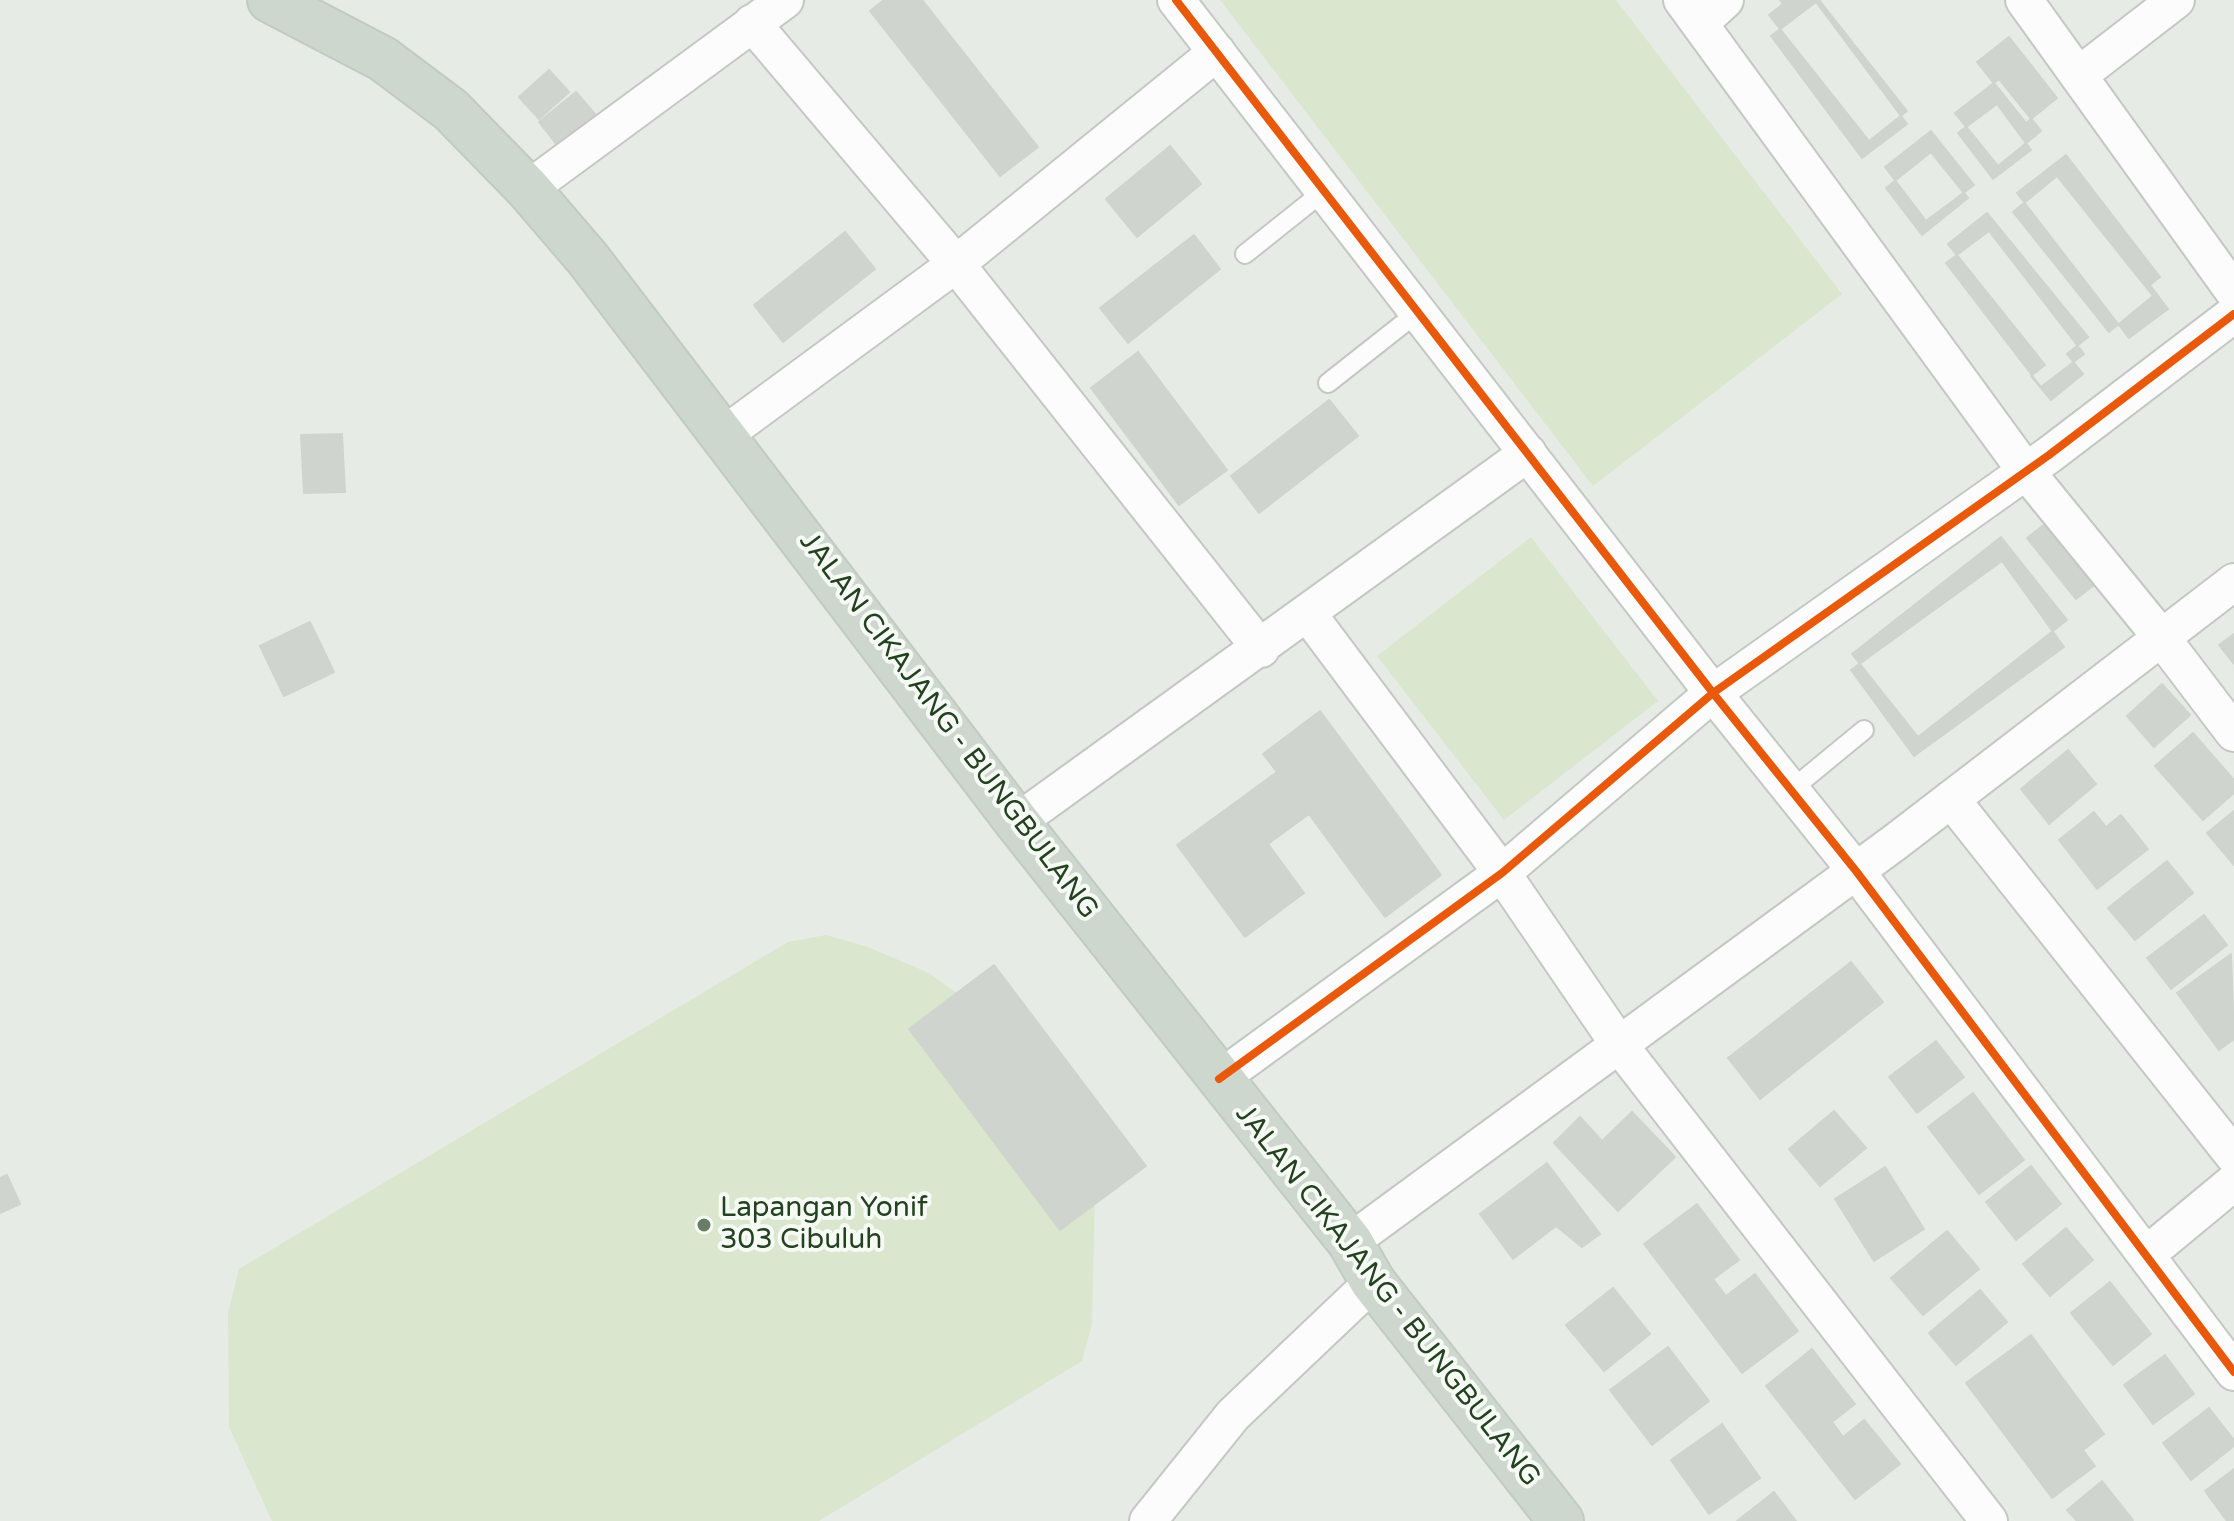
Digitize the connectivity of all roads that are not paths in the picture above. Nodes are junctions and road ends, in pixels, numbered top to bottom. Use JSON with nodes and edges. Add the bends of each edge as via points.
{"nodes":[{"id":1,"x":270,"y":0,"type":"edge"},
{"id":2,"x":785,"y":0,"type":"edge"},
{"id":3,"x":1176,"y":0,"type":"edge"},
{"id":4,"x":2024,"y":0,"type":"edge"},
{"id":5,"x":2176,"y":0,"type":"edge"},
{"id":6,"x":1702,"y":8,"type":"edge"},
{"id":7,"x":752,"y":23,"type":"junction"},
{"id":8,"x":1217,"y":52,"type":"junction"},
{"id":9,"x":2079,"y":75,"type":"junction"},
{"id":10,"x":528,"y":189,"type":"junction"},
{"id":11,"x":1324,"y":191,"type":"junction"},
{"id":12,"x":1245,"y":254,"type":"dead end"},
{"id":13,"x":956,"y":264,"type":"junction"},
{"id":14,"x":2234,"y":292,"type":"edge"},
{"id":15,"x":1418,"y":312,"type":"junction"},
{"id":16,"x":2234,"y":314,"type":"edge"},
{"id":17,"x":1328,"y":383,"type":"dead end"},
{"id":18,"x":725,"y":434,"type":"junction"},
{"id":19,"x":1528,"y":453,"type":"junction"},
{"id":20,"x":2025,"y":470,"type":"junction"},
{"id":21,"x":2234,"y":582,"type":"edge"},
{"id":22,"x":1308,"y":614,"type":"junction"},
{"id":23,"x":2161,"y":637,"type":"junction"},
{"id":24,"x":1261,"y":649,"type":"junction"},
{"id":25,"x":1713,"y":693,"type":"junction"},
{"id":26,"x":1864,"y":730,"type":"dead end"},
{"id":27,"x":2234,"y":733,"type":"edge"},
{"id":28,"x":1791,"y":790,"type":"junction"},
{"id":29,"x":1951,"y":799,"type":"junction"},
{"id":30,"x":1017,"y":822,"type":"junction"},
{"id":31,"x":1856,"y":871,"type":"junction"},
{"id":32,"x":1502,"y":873,"type":"junction"},
{"id":33,"x":1620,"y":1046,"type":"junction"},
{"id":34,"x":1219,"y":1079,"type":"junction"},
{"id":35,"x":2234,"y":1156,"type":"edge"},
{"id":36,"x":2234,"y":1182,"type":"edge"},
{"id":37,"x":1350,"y":1242,"type":"junction"},
{"id":38,"x":2146,"y":1255,"type":"junction"},
{"id":39,"x":1373,"y":1282,"type":"junction"},
{"id":40,"x":2234,"y":1372,"type":"edge"},
{"id":41,"x":1148,"y":1521,"type":"edge"},
{"id":42,"x":1561,"y":1521,"type":"edge"},
{"id":43,"x":1989,"y":1521,"type":"edge"}],
"edges":[{"from":1,"to":10,"type":"main road","name":"JALAN CIKAJANG - BUNGBULANG","via":[[383,59],[451,110]]},
{"from":2,"to":7,"type":"street"},
{"from":3,"to":8,"type":"street"},
{"from":4,"to":9,"type":"street"},
{"from":5,"to":9,"type":"street"},
{"from":6,"to":20,"type":"street"},
{"from":7,"to":10,"type":"street"},
{"from":7,"to":13,"type":"street"},
{"from":8,"to":11,"type":"street"},
{"from":8,"to":13,"type":"street"},
{"from":9,"to":14,"type":"street"},
{"from":10,"to":18,"type":"main road","name":"JALAN CIKAJANG - BUNGBULANG"},
{"from":11,"to":12,"type":"lane"},
{"from":11,"to":15,"type":"street"},
{"from":13,"to":18,"type":"street"},
{"from":13,"to":24,"type":"street"},
{"from":15,"to":17,"type":"lane"},
{"from":15,"to":19,"type":"street"},
{"from":16,"to":20,"type":"street"},
{"from":18,"to":30,"type":"main road","name":"JALAN CIKAJANG - BUNGBULANG"},
{"from":19,"to":22,"type":"street"},
{"from":19,"to":25,"type":"street"},
{"from":20,"to":23,"type":"street"},
{"from":20,"to":25,"type":"street"},
{"from":21,"to":23,"type":"street"},
{"from":22,"to":24,"type":"street"},
{"from":22,"to":32,"type":"street"},
{"from":23,"to":27,"type":"street"},
{"from":23,"to":29,"type":"street"},
{"from":24,"to":30,"type":"street"},
{"from":25,"to":28,"type":"street"},
{"from":25,"to":32,"type":"street"},
{"from":26,"to":28,"type":"lane"},
{"from":28,"to":31,"type":"street"},
{"from":29,"to":31,"type":"street"},
{"from":29,"to":35,"type":"street"},
{"from":30,"to":34,"type":"main road","name":"JALAN CIKAJANG - BUNGBULANG"},
{"from":31,"to":33,"type":"street"},
{"from":31,"to":38,"type":"street"},
{"from":32,"to":33,"type":"street"},
{"from":32,"to":34,"type":"street"},
{"from":33,"to":37,"type":"street"},
{"from":33,"to":43,"type":"street"},
{"from":34,"to":37,"type":"main road","name":"JALAN CIKAJANG - BUNGBULANG"},
{"from":36,"to":38,"type":"street"},
{"from":37,"to":39,"type":"main road","name":"JALAN CIKAJANG - BUNGBULANG"},
{"from":38,"to":40,"type":"street"},
{"from":39,"to":41,"type":"street","via":[[1233,1415]]},
{"from":39,"to":42,"type":"main road","name":"JALAN CIKAJANG - BUNGBULANG"}]}
